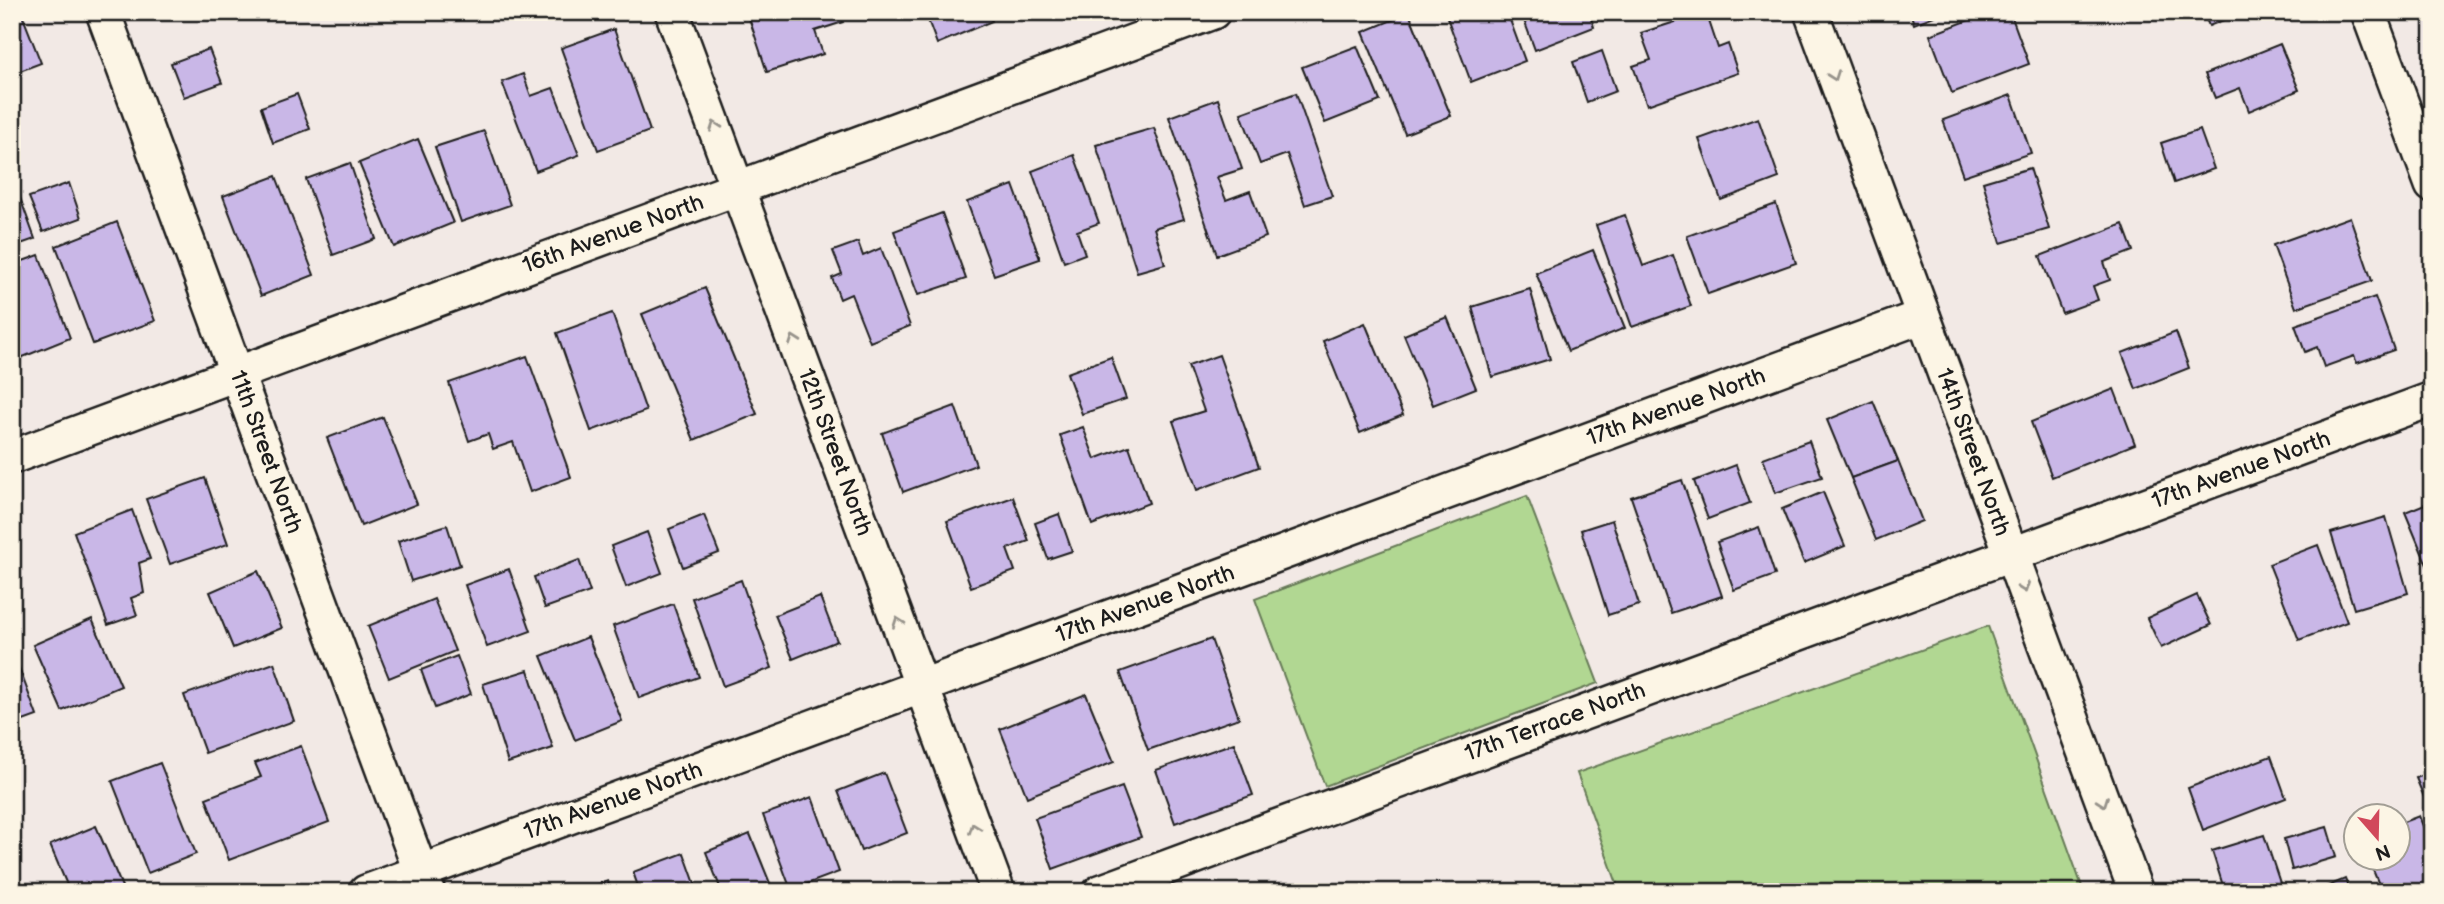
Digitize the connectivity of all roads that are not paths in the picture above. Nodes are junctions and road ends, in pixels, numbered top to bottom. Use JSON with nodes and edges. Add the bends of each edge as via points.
{"nodes":[{"id":1,"x":103,"y":12,"type":"edge"},
{"id":2,"x":672,"y":12,"type":"edge"},
{"id":3,"x":1213,"y":12,"type":"edge"},
{"id":4,"x":1811,"y":12,"type":"edge"},
{"id":5,"x":2368,"y":12,"type":"edge"},
{"id":6,"x":2432,"y":185,"type":"edge"},
{"id":7,"x":738,"y":188,"type":"junction"},
{"id":8,"x":1923,"y":316,"type":"junction"},
{"id":9,"x":237,"y":374,"type":"junction"},
{"id":10,"x":2432,"y":399,"type":"edge"},
{"id":11,"x":12,"y":457,"type":"edge"},
{"id":12,"x":2011,"y":555,"type":"junction"},
{"id":13,"x":922,"y":686,"type":"junction"},
{"id":14,"x":425,"y":882,"type":"edge"},
{"id":15,"x":366,"y":892,"type":"edge"},
{"id":16,"x":998,"y":892,"type":"edge"},
{"id":17,"x":1100,"y":892,"type":"edge"},
{"id":18,"x":2136,"y":892,"type":"edge"}],
"edges":[{"from":1,"to":9,"type":"street","name":"11th Street North"},
{"from":7,"to":2,"type":"street","name":"12th Street North","one_way":true},
{"from":3,"to":7,"type":"street","name":"16th Avenue North"},
{"from":4,"to":8,"type":"street","name":"14th Street North","one_way":true},
{"from":5,"to":6,"type":"street"},
{"from":7,"to":9,"type":"street","name":"16th Avenue North"},
{"from":13,"to":7,"type":"street","name":"12th Street North","one_way":true},
{"from":8,"to":12,"type":"street","name":"14th Street North"},
{"from":8,"to":13,"type":"street","name":"17th Avenue North"},
{"from":9,"to":11,"type":"street","name":"16th Avenue North"},
{"from":9,"to":14,"type":"street","name":"11th Street North"},
{"from":10,"to":12,"type":"street","name":"17th Avenue North"},
{"from":12,"to":17,"type":"street","name":"17th Terrace North"},
{"from":12,"to":18,"type":"street","name":"14th Street North","one_way":true},
{"from":13,"to":14,"type":"street","name":"17th Avenue North"},
{"from":16,"to":13,"type":"street","name":"12th Street North","one_way":true},
{"from":14,"to":15,"type":"street","name":"17th Avenue North"}]}
